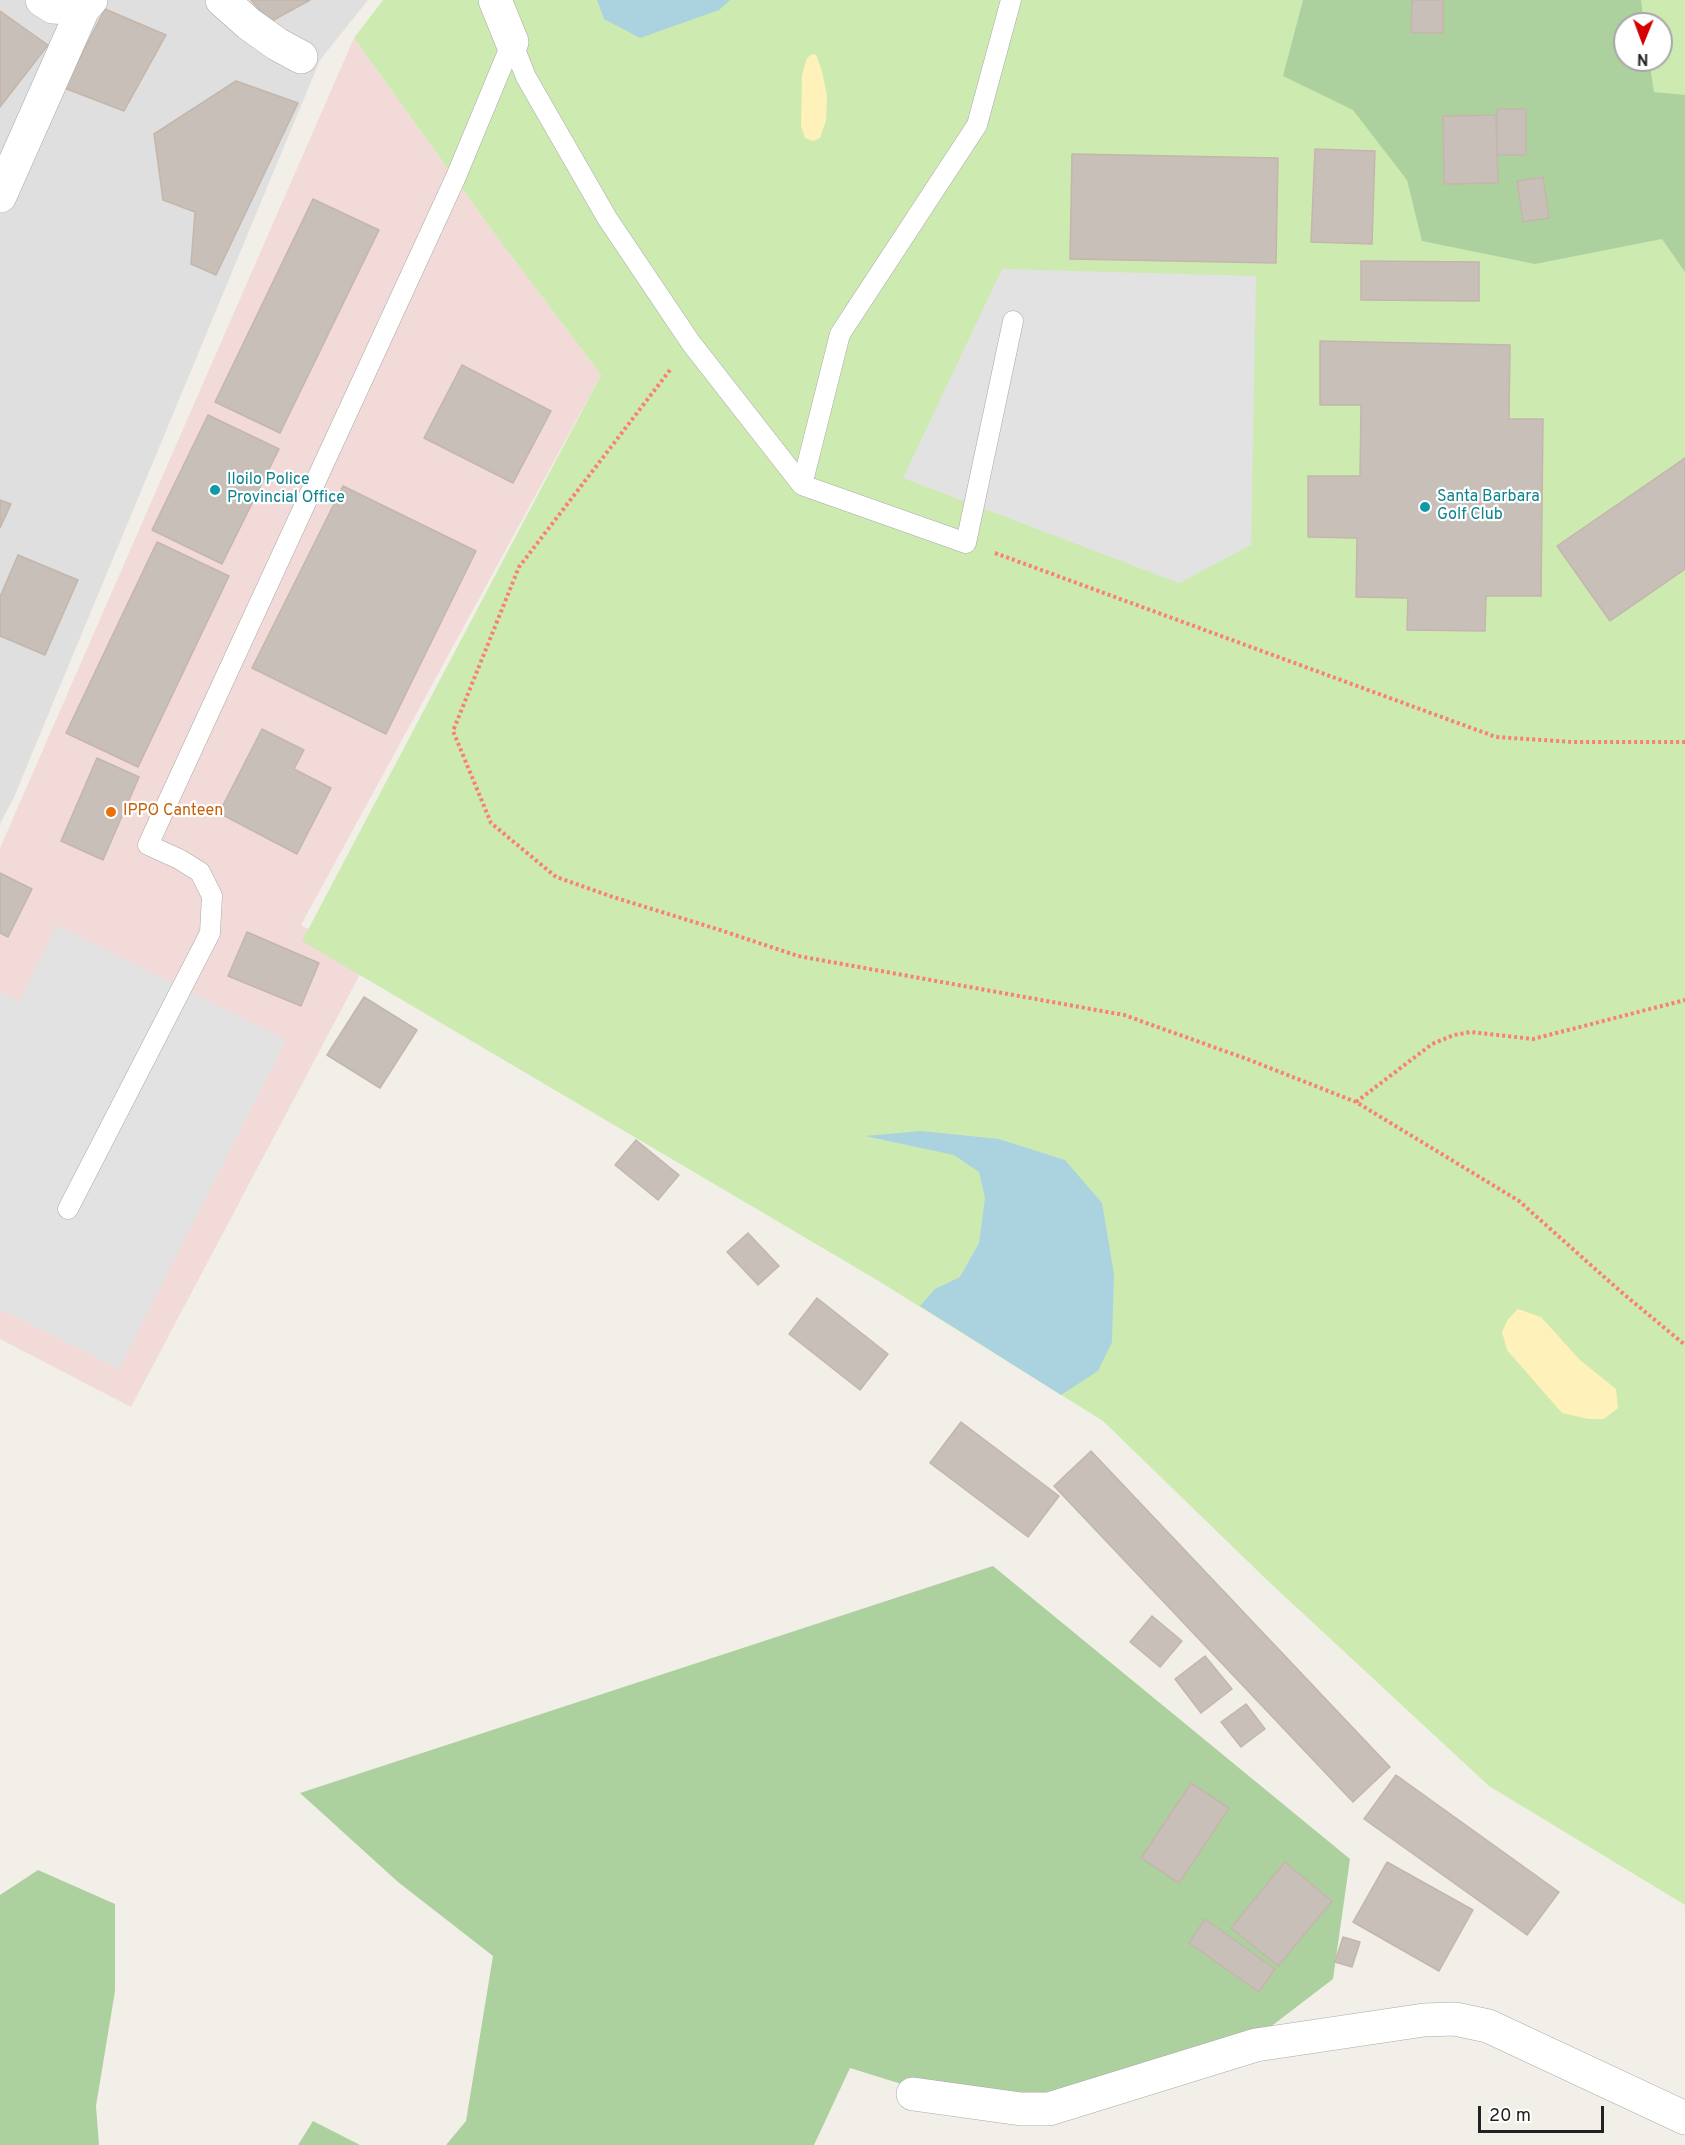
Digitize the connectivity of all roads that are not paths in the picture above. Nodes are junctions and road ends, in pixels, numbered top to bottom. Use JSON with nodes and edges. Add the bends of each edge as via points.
{"nodes":[{"id":1,"x":42,"y":0,"type":"edge"},
{"id":2,"x":222,"y":0,"type":"edge"},
{"id":3,"x":495,"y":0,"type":"edge"},
{"id":4,"x":1011,"y":0,"type":"edge"},
{"id":5,"x":87,"y":4,"type":"edge"},
{"id":6,"x":512,"y":42,"type":"junction"},
{"id":7,"x":301,"y":57,"type":"dead end"},
{"id":8,"x":0,"y":196,"type":"edge"},
{"id":9,"x":1013,"y":321,"type":"dead end"},
{"id":10,"x":802,"y":486,"type":"junction"},
{"id":11,"x":68,"y":1209,"type":"dead end"},
{"id":12,"x":913,"y":2094,"type":"dead end"},
{"id":13,"x":1685,"y":2118,"type":"edge"}],
"edges":[{"from":1,"to":5,"type":"street","via":[[53,7]]},
{"from":2,"to":7,"type":"street","via":[[249,24]]},
{"from":3,"to":6,"type":"street"},
{"from":4,"to":10,"type":"lane","via":[[977,125],[840,334]]},
{"from":5,"to":8,"type":"street"},
{"from":6,"to":10,"type":"lane","via":[[526,77],[589,189],[691,343]]},
{"from":6,"to":11,"type":"lane","via":[[455,179],[148,845],[200,872],[212,896],[210,933]]},
{"from":9,"to":10,"type":"lane","via":[[966,543]]},
{"from":12,"to":13,"type":"street","via":[[1021,2109],[1049,2109],[1256,2045],[1424,2020],[1455,2019],[1488,2026]]}]}
